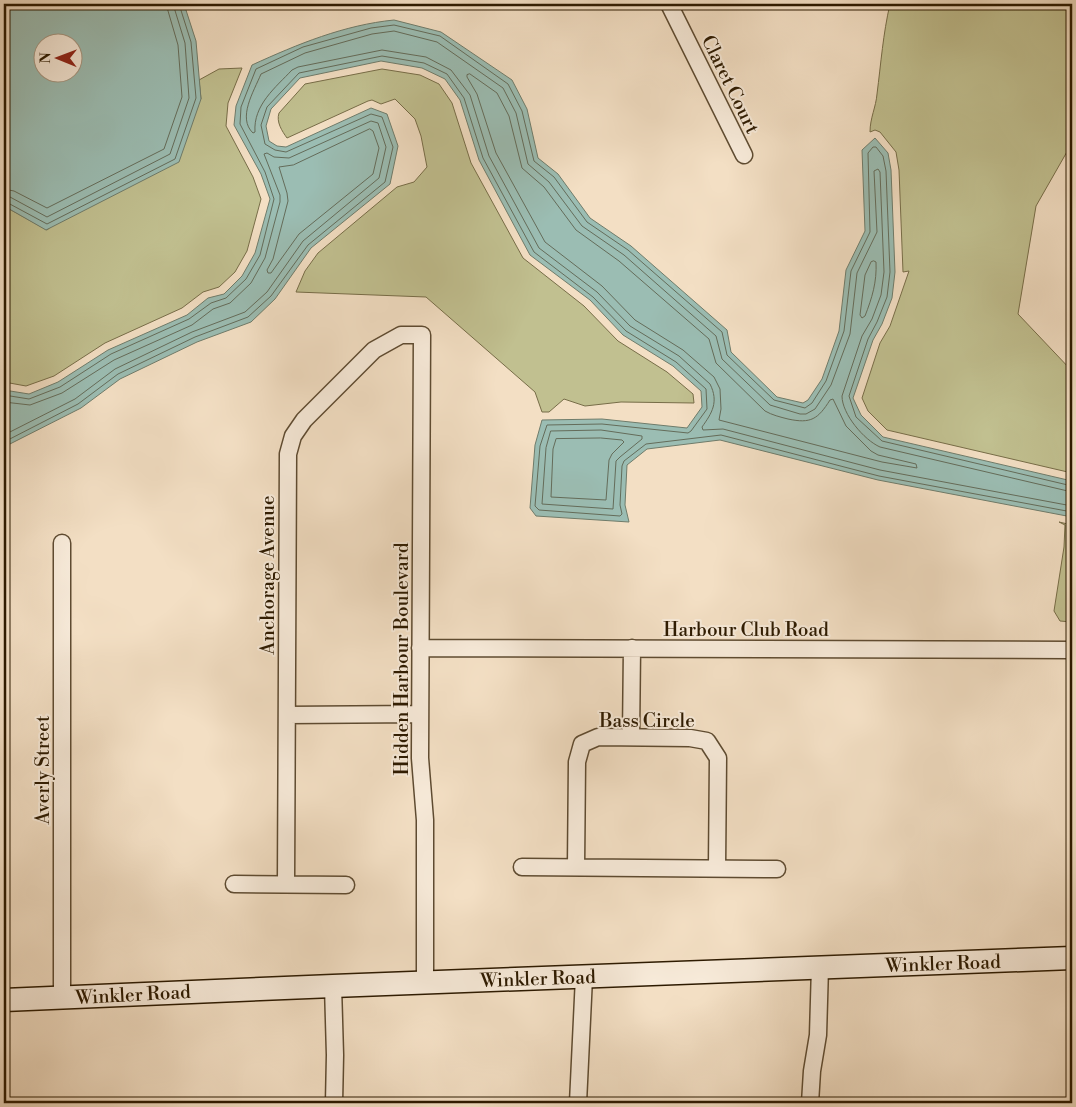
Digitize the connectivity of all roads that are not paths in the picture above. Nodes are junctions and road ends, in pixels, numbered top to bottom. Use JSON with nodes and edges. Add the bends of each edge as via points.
{"nodes":[{"id":1,"x":669,"y":4,"type":"edge"},
{"id":2,"x":744,"y":155,"type":"dead end"},
{"id":3,"x":422,"y":335,"type":"joint"},
{"id":4,"x":62,"y":543,"type":"dead end"},
{"id":5,"x":420,"y":648,"type":"junction"},
{"id":6,"x":632,"y":648,"type":"junction"},
{"id":7,"x":1072,"y":650,"type":"edge"},
{"id":8,"x":420,"y":714,"type":"junction"},
{"id":9,"x":286,"y":715,"type":"junction"},
{"id":10,"x":632,"y":737,"type":"junction"},
{"id":11,"x":522,"y":867,"type":"dead end"},
{"id":12,"x":576,"y":867,"type":"junction"},
{"id":13,"x":717,"y":868,"type":"junction"},
{"id":14,"x":776,"y":869,"type":"dead end"},
{"id":15,"x":234,"y":884,"type":"dead end"},
{"id":16,"x":286,"y":884,"type":"junction"},
{"id":17,"x":346,"y":885,"type":"dead end"},
{"id":18,"x":1072,"y":958,"type":"edge"},
{"id":19,"x":820,"y":967,"type":"junction"},
{"id":20,"x":584,"y":977,"type":"junction"},
{"id":21,"x":425,"y":982,"type":"junction"},
{"id":22,"x":333,"y":986,"type":"junction"},
{"id":23,"x":62,"y":998,"type":"junction"},
{"id":24,"x":4,"y":1000,"type":"edge"},
{"id":25,"x":334,"y":1103,"type":"edge"},
{"id":26,"x":578,"y":1103,"type":"edge"},
{"id":27,"x":810,"y":1103,"type":"edge"}],
"edges":[{"from":1,"to":2,"type":"street","name":"Claret Court"},
{"from":3,"to":5,"type":"street","name":"Hidden Harbour Boulevard"},
{"from":3,"to":9,"type":"street","name":"Anchorage Avenue","via":[[401,335],[374,350],[304,420],[293,436],[287,472]]},
{"from":4,"to":23,"type":"street","name":"Averly Street"},
{"from":5,"to":6,"type":"street","name":"Harbour Club Road"},
{"from":5,"to":8,"type":"street","name":"Hidden Harbour Boulevard"},
{"from":6,"to":7,"type":"street","name":"Harbour Club Road"},
{"from":6,"to":10,"type":"street"},
{"from":8,"to":9,"type":"street"},
{"from":8,"to":21,"type":"street","name":"Hidden Harbour Boulevard","via":[[425,820]]},
{"from":9,"to":16,"type":"street","name":"Anchorage Avenue"},
{"from":10,"to":12,"type":"street","name":"Bass Circle","via":[[598,737],[582,744],[577,762]]},
{"from":10,"to":13,"type":"street","name":"Bass Circle","via":[[707,741],[718,758]]},
{"from":11,"to":12,"type":"street"},
{"from":12,"to":13,"type":"street"},
{"from":13,"to":14,"type":"street"},
{"from":15,"to":16,"type":"street"},
{"from":16,"to":17,"type":"street"},
{"from":18,"to":19,"type":"street","name":"Winkler Road"},
{"from":19,"to":20,"type":"street","name":"Winkler Road"},
{"from":19,"to":27,"type":"street","via":[[818,1035]]},
{"from":20,"to":21,"type":"street","name":"Winkler Road"},
{"from":20,"to":26,"type":"street"},
{"from":21,"to":22,"type":"street","name":"Winkler Road"},
{"from":22,"to":23,"type":"street","name":"Winkler Road"},
{"from":22,"to":25,"type":"street"},
{"from":23,"to":24,"type":"street","name":"Winkler Road"}]}
